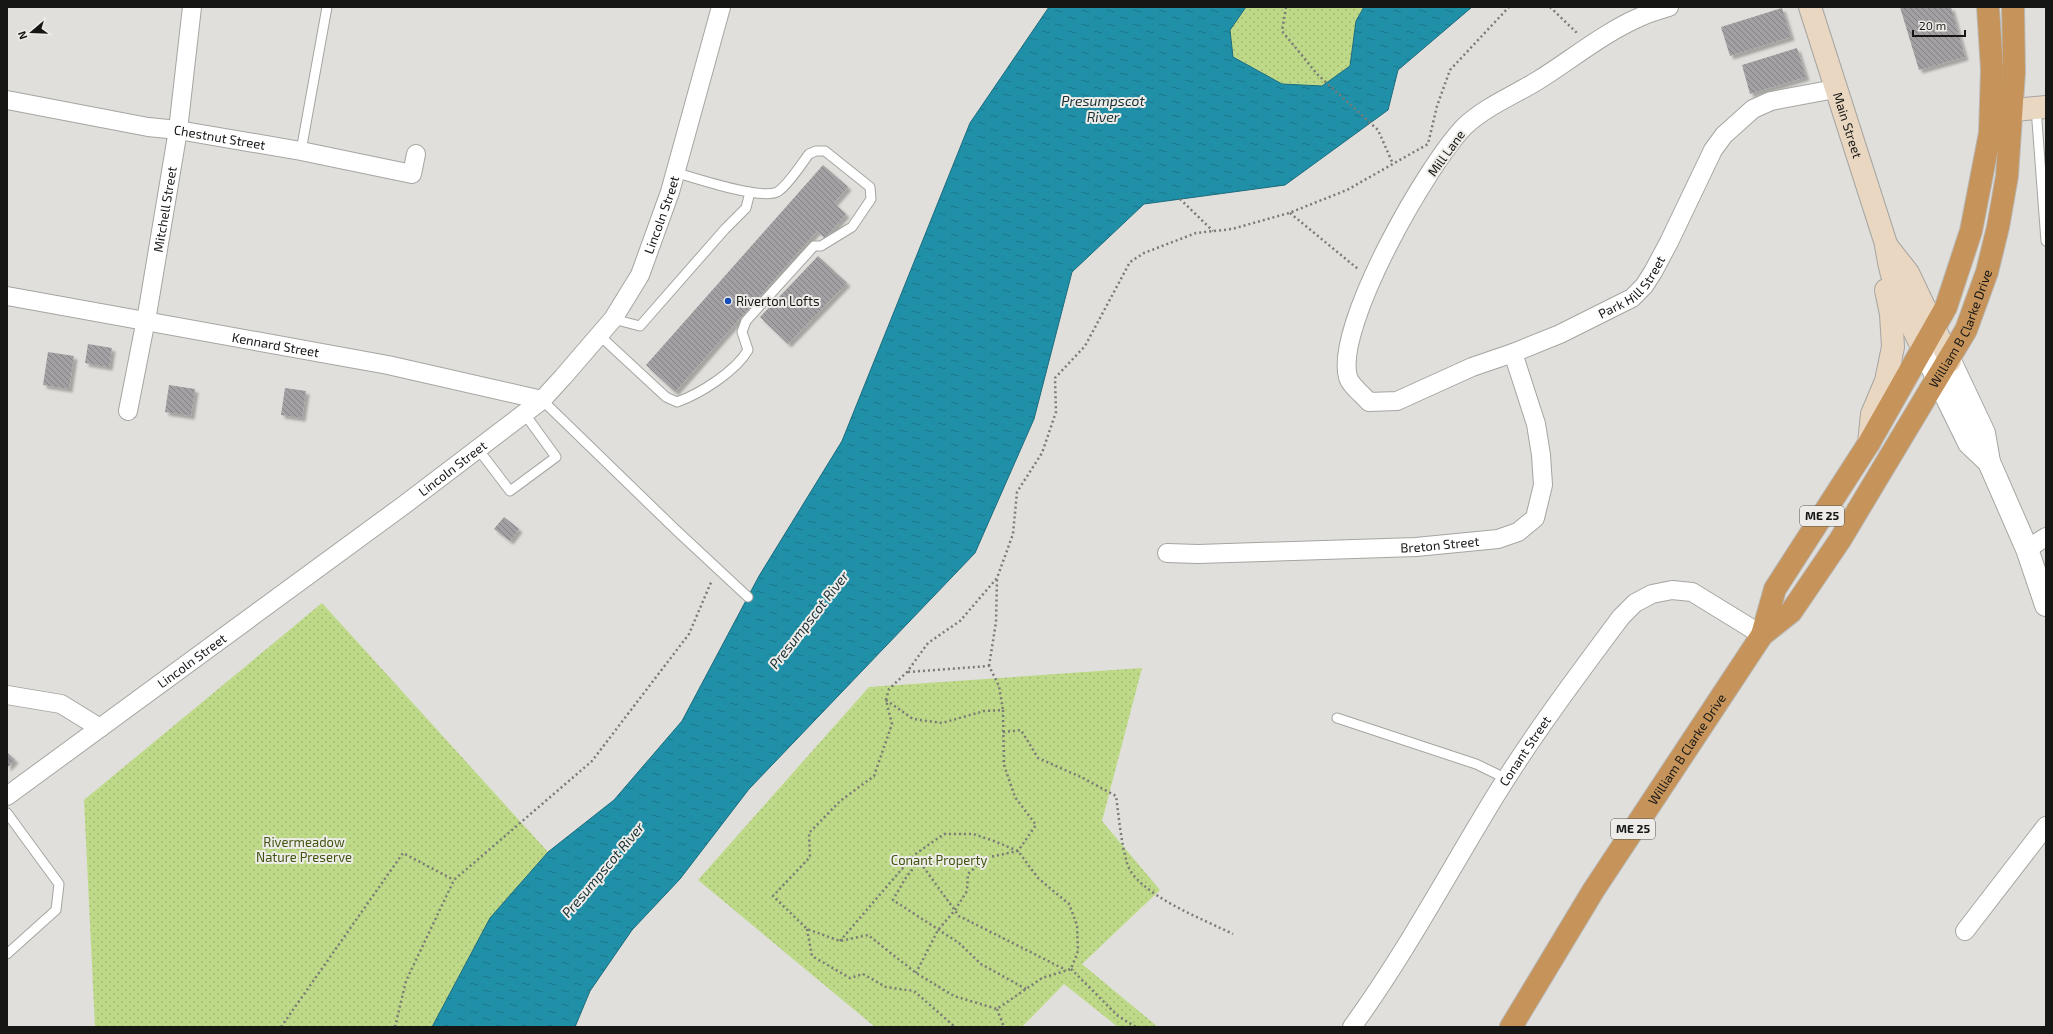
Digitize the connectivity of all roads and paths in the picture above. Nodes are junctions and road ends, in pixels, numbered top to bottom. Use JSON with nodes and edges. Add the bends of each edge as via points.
{"nodes":[{"id":1,"x":192,"y":7,"type":"edge"},
{"id":2,"x":327,"y":7,"type":"edge"},
{"id":3,"x":721,"y":7,"type":"edge"},
{"id":4,"x":1286,"y":7,"type":"edge"},
{"id":5,"x":1509,"y":7,"type":"edge"},
{"id":6,"x":1550,"y":7,"type":"edge"},
{"id":7,"x":1668,"y":7,"type":"edge"},
{"id":8,"x":1810,"y":7,"type":"edge"},
{"id":9,"x":1988,"y":7,"type":"edge"},
{"id":10,"x":2014,"y":7,"type":"edge"},
{"id":11,"x":1590,"y":46,"type":"junction"},
{"id":12,"x":1835,"y":89,"type":"junction"},
{"id":13,"x":7,"y":100,"type":"edge"},
{"id":14,"x":2041,"y":107,"type":"edge"},
{"id":15,"x":2002,"y":111,"type":"junction"},
{"id":16,"x":178,"y":130,"type":"junction"},
{"id":17,"x":301,"y":151,"type":"junction"},
{"id":18,"x":416,"y":154,"type":"dead end"},
{"id":19,"x":1393,"y":164,"type":"junction"},
{"id":20,"x":674,"y":172,"type":"junction"},
{"id":21,"x":750,"y":192,"type":"junction"},
{"id":22,"x":1180,"y":199,"type":"dead end"},
{"id":23,"x":1289,"y":212,"type":"junction"},
{"id":24,"x":1213,"y":231,"type":"junction"},
{"id":25,"x":2046,"y":241,"type":"edge"},
{"id":26,"x":1886,"y":244,"type":"junction"},
{"id":27,"x":1372,"y":281,"type":"junction"},
{"id":28,"x":7,"y":296,"type":"edge"},
{"id":29,"x":613,"y":319,"type":"junction"},
{"id":30,"x":145,"y":321,"type":"junction"},
{"id":31,"x":1935,"y":329,"type":"junction"},
{"id":32,"x":599,"y":336,"type":"junction"},
{"id":33,"x":1923,"y":349,"type":"junction"},
{"id":34,"x":1513,"y":353,"type":"junction"},
{"id":35,"x":1950,"y":361,"type":"junction"},
{"id":36,"x":1938,"y":379,"type":"junction"},
{"id":37,"x":1360,"y":393,"type":"joint"},
{"id":38,"x":542,"y":400,"type":"junction"},
{"id":39,"x":128,"y":411,"type":"dead end"},
{"id":40,"x":524,"y":414,"type":"junction"},
{"id":41,"x":1869,"y":443,"type":"junction"},
{"id":42,"x":478,"y":449,"type":"junction"},
{"id":43,"x":1989,"y":462,"type":"junction"},
{"id":44,"x":2046,"y":537,"type":"edge"},
{"id":45,"x":2027,"y":549,"type":"junction"},
{"id":46,"x":1167,"y":553,"type":"dead end"},
{"id":47,"x":717,"y":567,"type":"junction"},
{"id":48,"x":997,"y":578,"type":"junction"},
{"id":49,"x":748,"y":597,"type":"dead end"},
{"id":50,"x":2046,"y":605,"type":"edge"},
{"id":51,"x":1762,"y":635,"type":"junction"},
{"id":52,"x":989,"y":666,"type":"junction"},
{"id":53,"x":907,"y":672,"type":"junction"},
{"id":54,"x":7,"y":695,"type":"edge"},
{"id":55,"x":886,"y":700,"type":"junction"},
{"id":56,"x":1003,"y":710,"type":"junction"},
{"id":57,"x":1337,"y":718,"type":"dead end"},
{"id":58,"x":100,"y":728,"type":"junction"},
{"id":59,"x":1003,"y":732,"type":"junction"},
{"id":60,"x":1507,"y":778,"type":"junction"},
{"id":61,"x":7,"y":796,"type":"edge"},
{"id":62,"x":7,"y":813,"type":"edge"},
{"id":63,"x":2046,"y":826,"type":"edge"},
{"id":64,"x":1018,"y":851,"type":"junction"},
{"id":65,"x":454,"y":880,"type":"junction"},
{"id":66,"x":955,"y":910,"type":"junction"},
{"id":67,"x":807,"y":929,"type":"junction"},
{"id":68,"x":938,"y":930,"type":"junction"},
{"id":69,"x":1965,"y":931,"type":"dead end"},
{"id":70,"x":1233,"y":934,"type":"dead end"},
{"id":71,"x":840,"y":941,"type":"junction"},
{"id":72,"x":7,"y":954,"type":"edge"},
{"id":73,"x":1071,"y":969,"type":"junction"},
{"id":74,"x":1067,"y":970,"type":"junction"},
{"id":75,"x":916,"y":973,"type":"junction"},
{"id":76,"x":1026,"y":989,"type":"junction"},
{"id":77,"x":997,"y":1009,"type":"junction"},
{"id":78,"x":281,"y":1027,"type":"edge"},
{"id":79,"x":395,"y":1027,"type":"edge"},
{"id":80,"x":955,"y":1027,"type":"edge"},
{"id":81,"x":1004,"y":1027,"type":"edge"},
{"id":82,"x":1136,"y":1027,"type":"edge"},
{"id":83,"x":1352,"y":1027,"type":"edge"},
{"id":84,"x":1511,"y":1027,"type":"edge"}],
"edges":[{"from":1,"to":16,"type":"street","name":"Mitchell Street"},
{"from":2,"to":17,"type":"lane"},
{"from":3,"to":20,"type":"street","name":"Lincoln Street"},
{"from":4,"to":19,"type":"path","via":[[1282,32],[1317,74],[1378,130]]},
{"from":5,"to":19,"type":"path","via":[[1450,70],[1437,106],[1428,144]]},
{"from":6,"to":11,"type":"path"},
{"from":7,"to":11,"type":"street","name":"Mill Lane","via":[[1639,18]]},
{"from":8,"to":12,"type":"main road","name":"Main Street"},
{"from":9,"to":15,"type":"highway","name":"William B Clarke Drive","via":[[1992,70]]},
{"from":10,"to":15,"type":"highway","name":"William B Clarke Drive"},
{"from":11,"to":27,"type":"street","name":"Mill Lane","via":[[1466,126],[1441,156],[1403,216]]},
{"from":12,"to":26,"type":"main road","name":"Main Street"},
{"from":12,"to":34,"type":"street","name":"Park Hill Street","via":[[1771,101],[1737,122],[1713,150],[1644,286],[1632,298],[1560,334]]},
{"from":13,"to":16,"type":"street","name":"Chestnut Street","via":[[148,127]]},
{"from":14,"to":15,"type":"main road"},
{"from":14,"to":25,"type":"lane"},
{"from":15,"to":31,"type":"highway","name":"William B Clarke Drive","via":[[1990,133],[1971,231],[1946,307]]},
{"from":15,"to":35,"type":"highway","name":"William B Clarke Drive","via":[[2007,176],[1998,227],[1987,272],[1966,330]]},
{"from":16,"to":17,"type":"street","name":"Chestnut Street"},
{"from":16,"to":30,"type":"street","name":"Mitchell Street"},
{"from":17,"to":18,"type":"street","name":"Chestnut Street","via":[[412,174]]},
{"from":19,"to":23,"type":"path","via":[[1347,190]]},
{"from":20,"to":21,"type":"lane"},
{"from":20,"to":29,"type":"street","name":"Lincoln Street","via":[[648,257]]},
{"from":21,"to":29,"type":"lane","via":[[746,208],[640,326]]},
{"from":21,"to":32,"type":"lane","via":[[778,192],[809,154],[825,151],[870,187],[871,199],[852,227],[821,246],[814,246],[746,321],[742,332],[748,350],[742,361],[693,397],[678,402],[666,397]]},
{"from":22,"to":24,"type":"path"},
{"from":23,"to":24,"type":"path","via":[[1232,229]]},
{"from":23,"to":27,"type":"path"},
{"from":24,"to":48,"type":"path","via":[[1196,233],[1144,253],[1130,262],[1085,346],[1055,378],[1056,412],[1042,453],[1018,492],[1013,534]]},
{"from":26,"to":31,"type":"main road","name":"Main Street","via":[[1908,273]]},
{"from":26,"to":33,"type":"main road","name":"Main Street","via":[[1889,270]]},
{"from":26,"to":41,"type":"main road","via":[[1880,268],[1891,314],[1893,347],[1886,381],[1872,414]]},
{"from":27,"to":37,"type":"street","name":"Mill Lane","via":[[1348,344],[1346,361],[1348,378]]},
{"from":28,"to":30,"type":"street","name":"Kennard Street"},
{"from":29,"to":32,"type":"street","name":"Lincoln Street"},
{"from":30,"to":38,"type":"street","name":"Kennard Street","via":[[388,365]]},
{"from":30,"to":39,"type":"street","name":"Mitchell Street"},
{"from":31,"to":33,"type":"highway","name":"William B Clarke Drive"},
{"from":31,"to":35,"type":"main road","name":"Main Street"},
{"from":32,"to":38,"type":"street","name":"Lincoln Street"},
{"from":33,"to":36,"type":"street"},
{"from":33,"to":41,"type":"highway","name":"William B Clarke Drive","number":"ME 25"},
{"from":34,"to":37,"type":"street","name":"Park Hill Street","via":[[1472,366],[1397,401],[1369,402]]},
{"from":34,"to":46,"type":"street","name":"Breton Street","via":[[1536,424],[1543,485],[1535,518],[1518,532],[1498,539],[1416,547]]},
{"from":35,"to":36,"type":"highway","name":"William B Clarke Drive"},
{"from":35,"to":43,"type":"street","via":[[1984,433]]},
{"from":36,"to":43,"type":"street","via":[[1969,444]]},
{"from":36,"to":51,"type":"highway","name":"William B Clarke Drive","number":"ME 25","via":[[1840,540],[1791,612]]},
{"from":38,"to":40,"type":"street","name":"Lincoln Street"},
{"from":38,"to":47,"type":"lane"},
{"from":40,"to":42,"type":"street","name":"Lincoln Street"},
{"from":40,"to":42,"type":"lane","via":[[556,457],[510,491]]},
{"from":41,"to":51,"type":"highway","name":"William B Clarke Drive","number":"ME 25","via":[[1775,589]]},
{"from":42,"to":58,"type":"street","name":"Lincoln Street"},
{"from":43,"to":45,"type":"street"},
{"from":44,"to":45,"type":"street"},
{"from":45,"to":50,"type":"street"},
{"from":47,"to":49,"type":"lane"},
{"from":47,"to":65,"type":"path","via":[[689,634],[592,761]]},
{"from":48,"to":52,"type":"path","via":[[996,622]]},
{"from":48,"to":53,"type":"path","via":[[960,621],[928,643]]},
{"from":51,"to":60,"type":"street","name":"Conant Street","via":[[1692,592],[1672,590],[1652,594],[1635,603],[1621,617]]},
{"from":51,"to":84,"type":"highway","name":"William B Clarke Drive","number":"ME 25","via":[[1593,891]]},
{"from":52,"to":53,"type":"path"},
{"from":52,"to":56,"type":"path","via":[[1000,686]]},
{"from":53,"to":55,"type":"path","via":[[889,689]]},
{"from":54,"to":58,"type":"street","via":[[61,704]]},
{"from":55,"to":56,"type":"path","via":[[913,719],[942,723],[984,711]]},
{"from":55,"to":67,"type":"path","via":[[892,724],[874,776],[840,801],[808,833],[810,857],[773,896]]},
{"from":56,"to":59,"type":"path"},
{"from":57,"to":60,"type":"lane","via":[[1476,764]]},
{"from":58,"to":61,"type":"street","name":"Lincoln Street"},
{"from":59,"to":64,"type":"path","via":[[1004,765],[1015,797],[1036,825]]},
{"from":59,"to":70,"type":"path","via":[[1021,730],[1038,758],[1081,776],[1116,796],[1127,864],[1139,882],[1168,903]]},
{"from":60,"to":83,"type":"street","name":"Conant Street","via":[[1385,981]]},
{"from":62,"to":72,"type":"lane","via":[[59,884],[56,910]]},
{"from":63,"to":69,"type":"street"},
{"from":64,"to":66,"type":"path","via":[[985,858],[968,874],[967,892]]},
{"from":64,"to":71,"type":"path","via":[[973,834],[944,834],[914,856]]},
{"from":64,"to":73,"type":"path","via":[[1038,878],[1069,904],[1077,924],[1078,951]]},
{"from":65,"to":78,"type":"path","via":[[403,853]]},
{"from":65,"to":79,"type":"path","via":[[406,981]]},
{"from":66,"to":68,"type":"path"},
{"from":66,"to":68,"type":"path","via":[[919,861],[893,900]]},
{"from":66,"to":74,"type":"path","via":[[960,916]]},
{"from":67,"to":71,"type":"path"},
{"from":67,"to":80,"type":"path","via":[[812,956],[850,978],[863,974],[886,987],[914,991]]},
{"from":68,"to":75,"type":"path"},
{"from":68,"to":76,"type":"path","via":[[959,943],[981,964]]},
{"from":71,"to":75,"type":"path","via":[[868,935]]},
{"from":73,"to":74,"type":"path"},
{"from":73,"to":82,"type":"path","via":[[1118,1016]]},
{"from":74,"to":76,"type":"path","via":[[1042,978]]},
{"from":75,"to":77,"type":"path","via":[[954,996]]},
{"from":76,"to":77,"type":"path"},
{"from":77,"to":81,"type":"path"}]}
